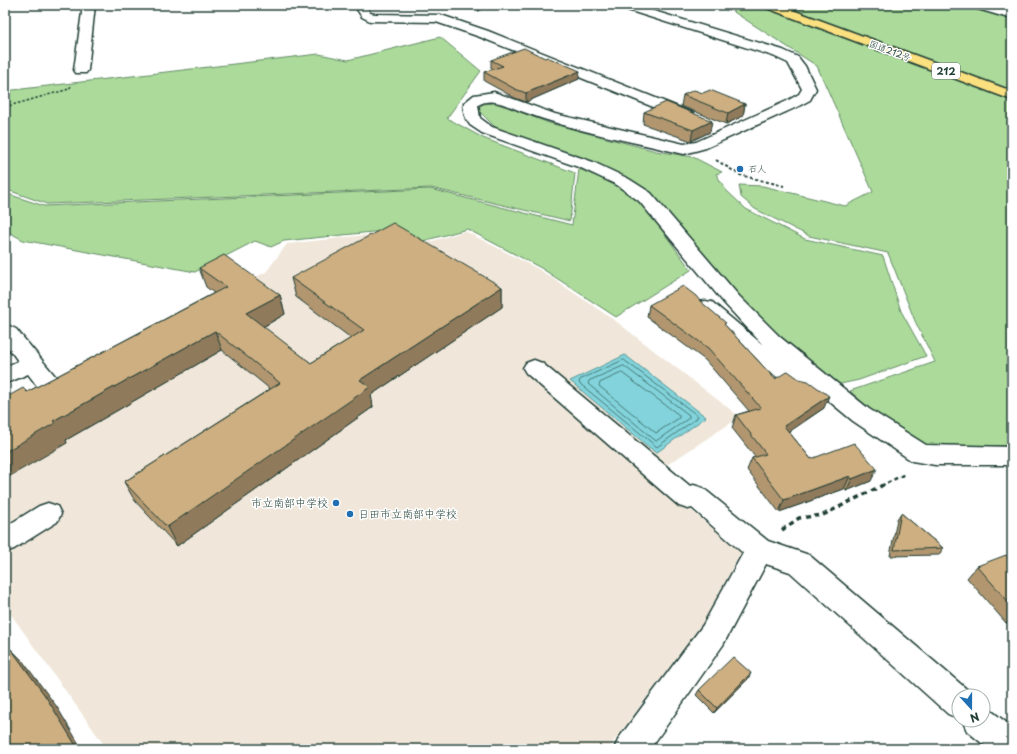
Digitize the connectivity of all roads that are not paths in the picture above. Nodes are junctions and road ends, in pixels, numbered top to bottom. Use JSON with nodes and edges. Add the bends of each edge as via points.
{"nodes":[{"id":1,"x":89,"y":5,"type":"edge"},
{"id":2,"x":360,"y":5,"type":"edge"},
{"id":3,"x":622,"y":5,"type":"edge"},
{"id":4,"x":768,"y":5,"type":"edge"},
{"id":5,"x":975,"y":5,"type":"edge"},
{"id":6,"x":1012,"y":15,"type":"edge"},
{"id":7,"x":81,"y":70,"type":"road end"},
{"id":8,"x":1012,"y":96,"type":"edge"},
{"id":9,"x":699,"y":121,"type":"edge"},
{"id":10,"x":704,"y":307,"type":"edge"},
{"id":11,"x":5,"y":330,"type":"edge"},
{"id":12,"x":31,"y":363,"type":"junction"},
{"id":13,"x":534,"y":368,"type":"dead end"},
{"id":14,"x":5,"y":376,"type":"edge"},
{"id":15,"x":53,"y":389,"type":"edge"},
{"id":16,"x":861,"y":415,"type":"junction"},
{"id":17,"x":1012,"y":456,"type":"edge"},
{"id":18,"x":48,"y":514,"type":"dead end"},
{"id":19,"x":5,"y":541,"type":"edge"},
{"id":20,"x":759,"y":550,"type":"junction"},
{"id":21,"x":951,"y":696,"type":"edge"},
{"id":22,"x":988,"y":728,"type":"edge"},
{"id":23,"x":1012,"y":748,"type":"edge"},
{"id":24,"x":630,"y":749,"type":"edge"}],
"edges":[{"from":1,"to":7,"type":"street"},
{"from":2,"to":9,"type":"street","via":[[366,15],[374,18],[437,18],[484,34]]},
{"from":3,"to":16,"type":"street","via":[[778,52],[793,60],[809,89],[805,97],[792,104],[721,129],[701,145],[684,149],[550,117],[494,96],[479,98],[471,103],[470,110],[475,122],[487,130],[587,165],[645,196],[732,300],[773,342]]},
{"from":4,"to":8,"type":"highway","name":"国道212号","number":"212"},
{"from":5,"to":6,"type":"street"},
{"from":10,"to":16,"type":"street","via":[[762,356],[837,408],[856,416]]},
{"from":11,"to":12,"type":"street"},
{"from":12,"to":14,"type":"street"},
{"from":12,"to":15,"type":"street"},
{"from":13,"to":20,"type":"street","via":[[688,499],[694,495]]},
{"from":16,"to":17,"type":"street","via":[[921,454]]},
{"from":18,"to":19,"type":"street"},
{"from":20,"to":21,"type":"street","via":[[799,563]]},
{"from":20,"to":24,"type":"street","via":[[713,635]]},
{"from":22,"to":23,"type":"street"}]}
